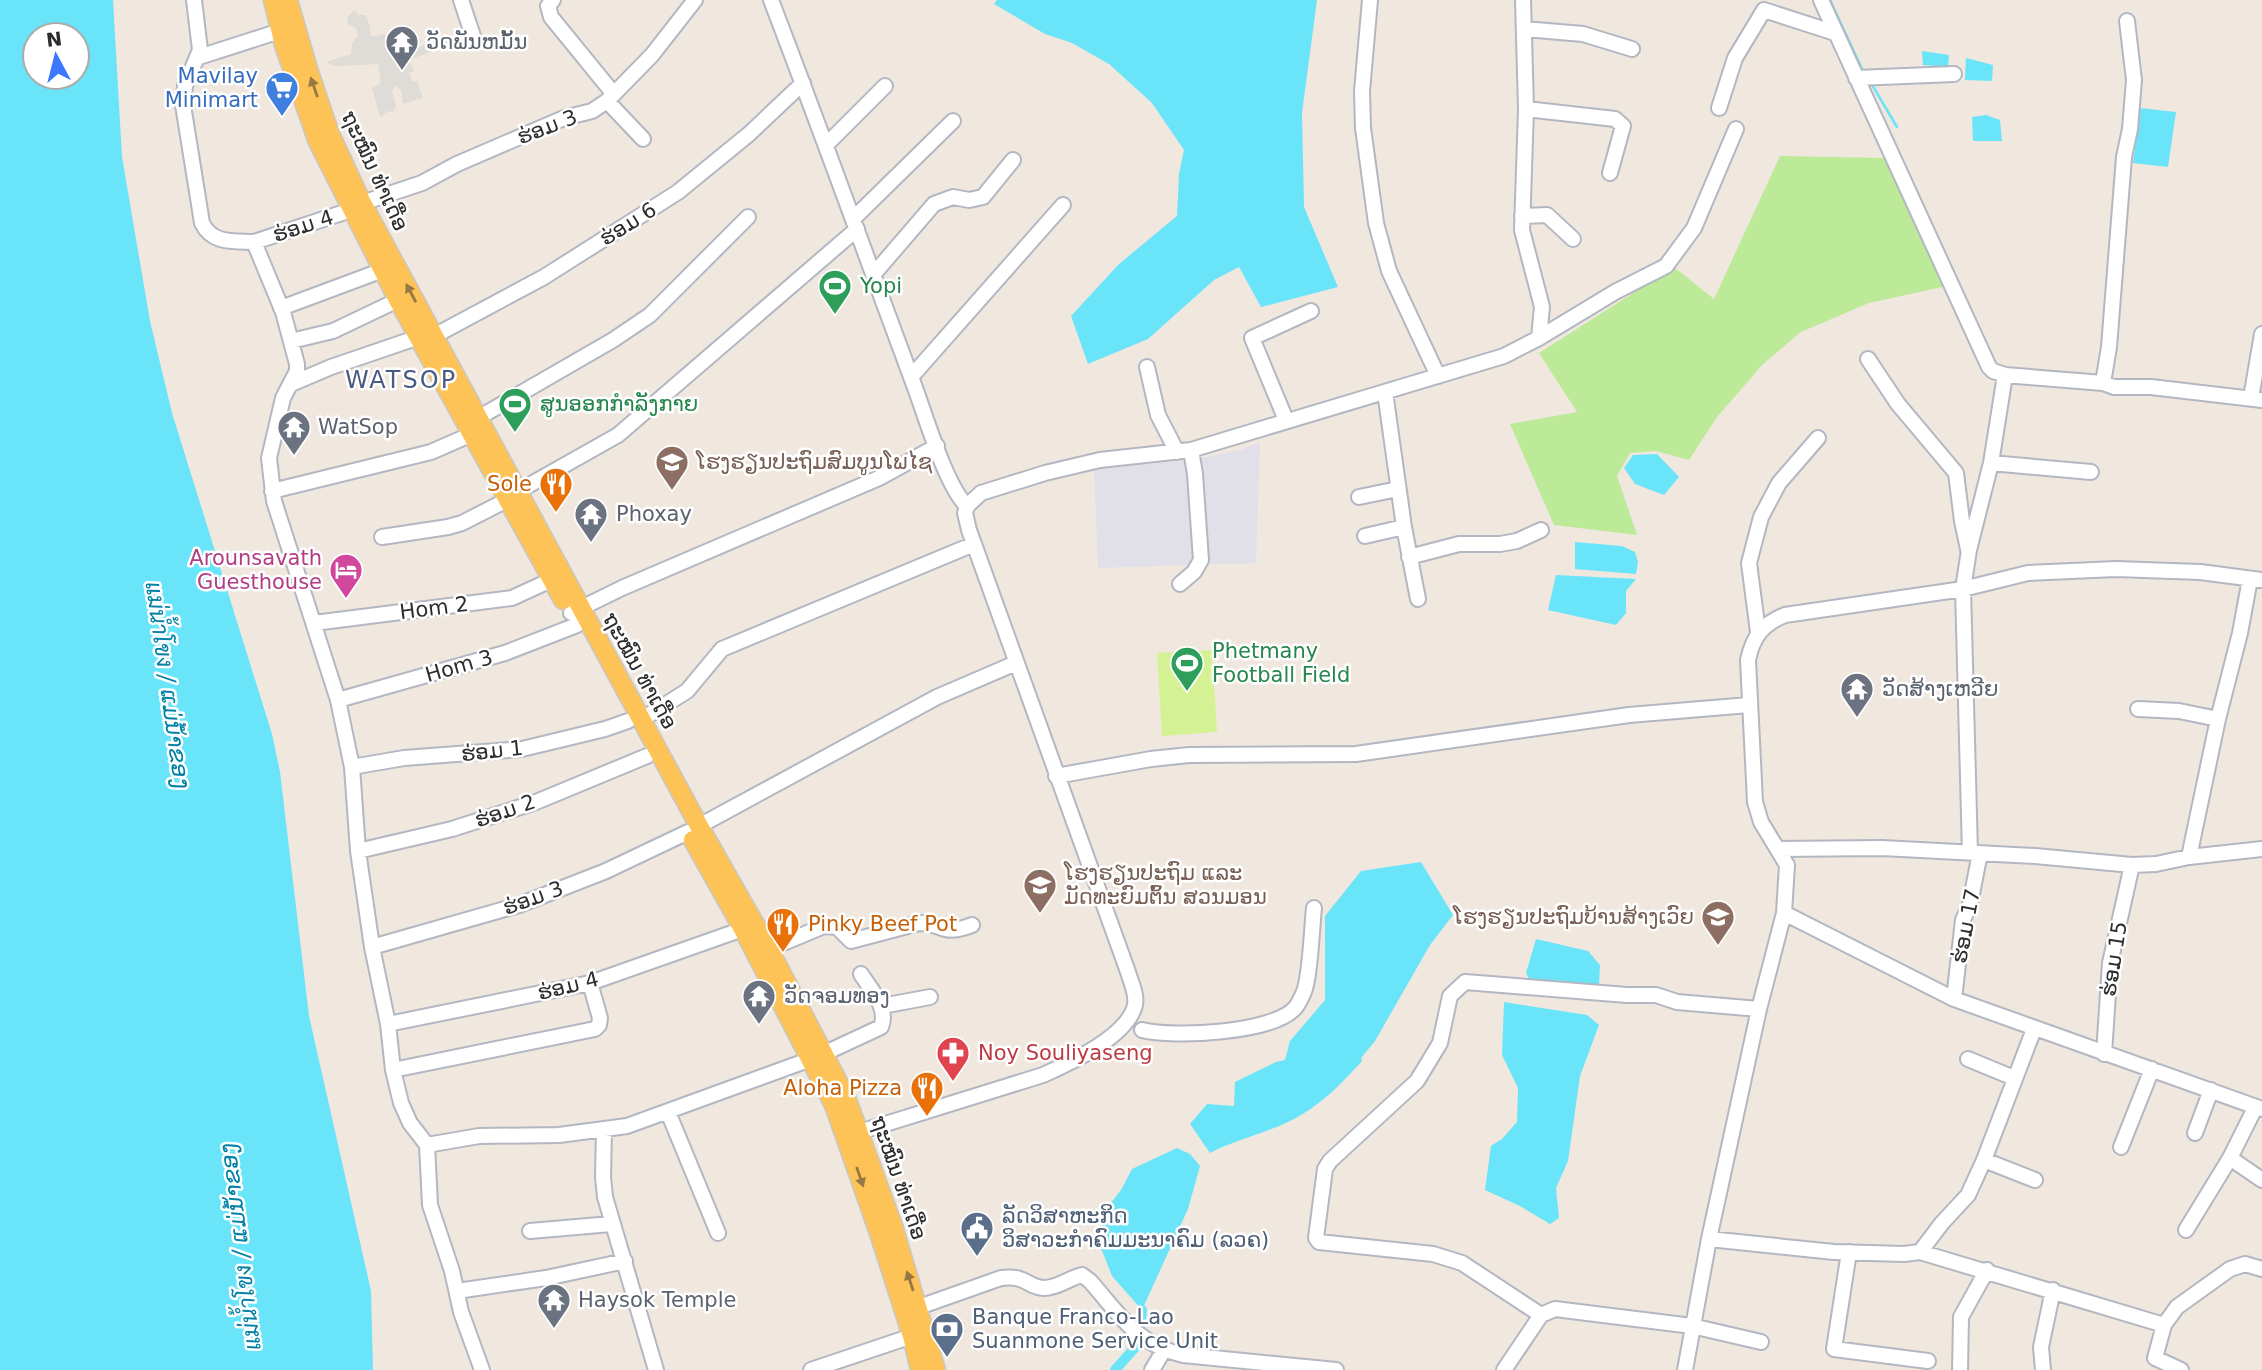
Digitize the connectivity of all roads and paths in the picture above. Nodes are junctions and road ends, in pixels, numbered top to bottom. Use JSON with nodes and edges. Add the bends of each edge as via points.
{"nodes":[{"id":1,"x":194,"y":0,"type":"edge"},
{"id":2,"x":273,"y":0,"type":"edge"},
{"id":3,"x":288,"y":0,"type":"edge"},
{"id":4,"x":461,"y":0,"type":"edge"},
{"id":5,"x":553,"y":0,"type":"edge"},
{"id":6,"x":695,"y":0,"type":"edge"},
{"id":7,"x":771,"y":0,"type":"edge"},
{"id":8,"x":1370,"y":0,"type":"edge"},
{"id":9,"x":1523,"y":0,"type":"edge"},
{"id":10,"x":1821,"y":0,"type":"edge"},
{"id":11,"x":2127,"y":21,"type":"dead end"},
{"id":12,"x":1524,"y":29,"type":"junction"},
{"id":13,"x":280,"y":32,"type":"junction"},
{"id":14,"x":1835,"y":33,"type":"junction"},
{"id":15,"x":474,"y":39,"type":"dead end"},
{"id":16,"x":1632,"y":50,"type":"dead end"},
{"id":17,"x":199,"y":57,"type":"junction"},
{"id":18,"x":1954,"y":74,"type":"dead end"},
{"id":19,"x":1856,"y":78,"type":"junction"},
{"id":20,"x":803,"y":83,"type":"junction"},
{"id":21,"x":885,"y":86,"type":"dead end"},
{"id":22,"x":610,"y":97,"type":"junction"},
{"id":23,"x":1719,"y":108,"type":"dead end"},
{"id":24,"x":1526,"y":109,"type":"junction"},
{"id":25,"x":953,"y":121,"type":"dead end"},
{"id":26,"x":1736,"y":129,"type":"dead end"},
{"id":27,"x":643,"y":139,"type":"dead end"},
{"id":28,"x":827,"y":144,"type":"junction"},
{"id":29,"x":1013,"y":160,"type":"dead end"},
{"id":30,"x":1610,"y":173,"type":"dead end"},
{"id":31,"x":1063,"y":205,"type":"dead end"},
{"id":32,"x":357,"y":207,"type":"junction"},
{"id":33,"x":1522,"y":216,"type":"junction"},
{"id":34,"x":748,"y":217,"type":"dead end"},
{"id":35,"x":855,"y":224,"type":"junction"},
{"id":36,"x":1573,"y":239,"type":"dead end"},
{"id":37,"x":254,"y":242,"type":"junction"},
{"id":38,"x":383,"y":270,"type":"junction"},
{"id":39,"x":873,"y":275,"type":"junction"},
{"id":40,"x":398,"y":300,"type":"junction"},
{"id":41,"x":281,"y":308,"type":"junction"},
{"id":42,"x":1311,"y":311,"type":"dead end"},
{"id":43,"x":2262,"y":334,"type":"edge"},
{"id":44,"x":427,"y":336,"type":"junction"},
{"id":45,"x":1539,"y":338,"type":"junction"},
{"id":46,"x":291,"y":341,"type":"junction"},
{"id":47,"x":1868,"y":359,"type":"dead end"},
{"id":48,"x":1147,"y":367,"type":"dead end"},
{"id":49,"x":2005,"y":375,"type":"junction"},
{"id":50,"x":1438,"y":376,"type":"junction"},
{"id":51,"x":911,"y":377,"type":"junction"},
{"id":52,"x":2104,"y":383,"type":"junction"},
{"id":53,"x":291,"y":384,"type":"junction"},
{"id":54,"x":1385,"y":393,"type":"junction"},
{"id":55,"x":2257,"y":399,"type":"edge"},
{"id":56,"x":1286,"y":420,"type":"junction"},
{"id":57,"x":475,"y":426,"type":"junction"},
{"id":58,"x":1818,"y":438,"type":"dead end"},
{"id":59,"x":937,"y":446,"type":"junction"},
{"id":60,"x":1184,"y":451,"type":"junction"},
{"id":61,"x":1991,"y":463,"type":"junction"},
{"id":62,"x":2091,"y":472,"type":"dead end"},
{"id":63,"x":1398,"y":489,"type":"junction"},
{"id":64,"x":272,"y":491,"type":"junction"},
{"id":65,"x":512,"y":496,"type":"junction"},
{"id":66,"x":1359,"y":497,"type":"dead end"},
{"id":67,"x":967,"y":506,"type":"junction"},
{"id":68,"x":1404,"y":527,"type":"junction"},
{"id":69,"x":1541,"y":530,"type":"dead end"},
{"id":70,"x":1365,"y":536,"type":"dead end"},
{"id":71,"x":382,"y":537,"type":"dead end"},
{"id":72,"x":974,"y":544,"type":"junction"},
{"id":73,"x":1969,"y":550,"type":"junction"},
{"id":74,"x":1409,"y":557,"type":"junction"},
{"id":75,"x":551,"y":580,"type":"junction"},
{"id":76,"x":2256,"y":580,"type":"edge"},
{"id":77,"x":1180,"y":584,"type":"dead end"},
{"id":78,"x":1963,"y":589,"type":"junction"},
{"id":79,"x":1418,"y":599,"type":"dead end"},
{"id":80,"x":576,"y":616,"type":"junction"},
{"id":81,"x":314,"y":623,"type":"junction"},
{"id":82,"x":1758,"y":632,"type":"junction"},
{"id":83,"x":1016,"y":663,"type":"junction"},
{"id":84,"x":338,"y":700,"type":"junction"},
{"id":85,"x":1749,"y":705,"type":"junction"},
{"id":86,"x":2138,"y":709,"type":"dead end"},
{"id":87,"x":2218,"y":719,"type":"junction"},
{"id":88,"x":635,"y":720,"type":"junction"},
{"id":89,"x":648,"y":756,"type":"junction"},
{"id":90,"x":352,"y":767,"type":"junction"},
{"id":91,"x":1056,"y":776,"type":"junction"},
{"id":92,"x":693,"y":829,"type":"junction"},
{"id":93,"x":1778,"y":849,"type":"junction"},
{"id":94,"x":2262,"y":849,"type":"edge"},
{"id":95,"x":358,"y":851,"type":"junction"},
{"id":96,"x":1975,"y":853,"type":"junction"},
{"id":97,"x":2189,"y":857,"type":"junction"},
{"id":98,"x":2132,"y":865,"type":"junction"},
{"id":99,"x":1314,"y":908,"type":"dead end"},
{"id":100,"x":1784,"y":913,"type":"junction"},
{"id":101,"x":972,"y":925,"type":"dead end"},
{"id":102,"x":743,"y":929,"type":"junction"},
{"id":103,"x":372,"y":947,"type":"junction"},
{"id":104,"x":769,"y":949,"type":"junction"},
{"id":105,"x":861,"y":974,"type":"dead end"},
{"id":106,"x":590,"y":983,"type":"junction"},
{"id":107,"x":930,"y":997,"type":"dead end"},
{"id":108,"x":1954,"y":999,"type":"junction"},
{"id":109,"x":882,"y":1006,"type":"junction"},
{"id":110,"x":1759,"y":1009,"type":"junction"},
{"id":111,"x":1133,"y":1011,"type":"junction"},
{"id":112,"x":388,"y":1024,"type":"junction"},
{"id":113,"x":2034,"y":1029,"type":"junction"},
{"id":114,"x":1142,"y":1030,"type":"junction"},
{"id":115,"x":1115,"y":1032,"type":"junction"},
{"id":116,"x":2104,"y":1054,"type":"junction"},
{"id":117,"x":817,"y":1056,"type":"junction"},
{"id":118,"x":1968,"y":1059,"type":"dead end"},
{"id":119,"x":2152,"y":1069,"type":"junction"},
{"id":120,"x":393,"y":1070,"type":"junction"},
{"id":121,"x":2014,"y":1078,"type":"junction"},
{"id":122,"x":2211,"y":1090,"type":"junction"},
{"id":123,"x":2259,"y":1109,"type":"edge"},
{"id":124,"x":668,"y":1112,"type":"junction"},
{"id":125,"x":604,"y":1130,"type":"junction"},
{"id":126,"x":2196,"y":1133,"type":"dead end"},
{"id":127,"x":852,"y":1134,"type":"junction"},
{"id":128,"x":427,"y":1145,"type":"junction"},
{"id":129,"x":2121,"y":1147,"type":"dead end"},
{"id":130,"x":2230,"y":1158,"type":"junction"},
{"id":131,"x":1984,"y":1160,"type":"junction"},
{"id":132,"x":2035,"y":1180,"type":"dead end"},
{"id":133,"x":2262,"y":1180,"type":"edge"},
{"id":134,"x":611,"y":1224,"type":"junction"},
{"id":135,"x":2186,"y":1230,"type":"dead end"},
{"id":136,"x":530,"y":1231,"type":"dead end"},
{"id":137,"x":718,"y":1233,"type":"dead end"},
{"id":138,"x":1709,"y":1239,"type":"junction"},
{"id":139,"x":1849,"y":1252,"type":"junction"},
{"id":140,"x":1920,"y":1252,"type":"junction"},
{"id":141,"x":625,"y":1261,"type":"junction"},
{"id":142,"x":2262,"y":1269,"type":"edge"},
{"id":143,"x":1987,"y":1270,"type":"junction"},
{"id":144,"x":2053,"y":1290,"type":"junction"},
{"id":145,"x":457,"y":1291,"type":"junction"},
{"id":146,"x":919,"y":1307,"type":"junction"},
{"id":147,"x":1541,"y":1315,"type":"junction"},
{"id":148,"x":2164,"y":1325,"type":"junction"},
{"id":149,"x":1692,"y":1326,"type":"junction"},
{"id":150,"x":912,"y":1336,"type":"junction"},
{"id":151,"x":1760,"y":1342,"type":"dead end"},
{"id":152,"x":1164,"y":1350,"type":"junction"},
{"id":153,"x":1928,"y":1362,"type":"dead end"},
{"id":154,"x":2153,"y":1364,"type":"edge"},
{"id":155,"x":482,"y":1370,"type":"edge"},
{"id":156,"x":656,"y":1370,"type":"edge"},
{"id":157,"x":811,"y":1370,"type":"edge"},
{"id":158,"x":920,"y":1370,"type":"edge"},
{"id":159,"x":936,"y":1370,"type":"edge"},
{"id":160,"x":1152,"y":1370,"type":"edge"},
{"id":161,"x":1336,"y":1370,"type":"edge"},
{"id":162,"x":1504,"y":1370,"type":"edge"},
{"id":163,"x":1685,"y":1370,"type":"edge"},
{"id":164,"x":1960,"y":1370,"type":"edge"},
{"id":165,"x":2043,"y":1370,"type":"edge"},
{"id":166,"x":2181,"y":1370,"type":"edge"}],
"edges":[{"from":1,"to":17,"type":"street"},
{"from":2,"to":13,"type":"main road","name":"ຖະໝົນ ທ່າເດື່ອ"},
{"from":32,"to":3,"type":"main road","name":"ຖະໝົນ ທ່າເດື່ອ","one_way":true},
{"from":4,"to":15,"type":"street"},
{"from":5,"to":22,"type":"street","via":[[548,6],[551,17]]},
{"from":6,"to":22,"type":"street","name":"ຮ່ອມ 3","via":[[652,55]]},
{"from":7,"to":20,"type":"street"},
{"from":8,"to":50,"type":"street","via":[[1362,91],[1376,223],[1389,271]]},
{"from":9,"to":12,"type":"street"},
{"from":10,"to":14,"type":"street"},
{"from":11,"to":52,"type":"street","via":[[2134,79]]},
{"from":12,"to":16,"type":"street","via":[[1583,34]]},
{"from":12,"to":24,"type":"street"},
{"from":13,"to":17,"type":"street"},
{"from":13,"to":32,"type":"main road","name":"ຖະໝົນ ທ່າເດື່ອ","via":[[318,142]]},
{"from":14,"to":19,"type":"street"},
{"from":14,"to":23,"type":"street","via":[[1764,9],[1735,58]]},
{"from":17,"to":37,"type":"street","via":[[185,86],[183,105],[202,223],[217,238]]},
{"from":18,"to":19,"type":"street"},
{"from":19,"to":49,"type":"street","via":[[1989,367]]},
{"from":20,"to":28,"type":"street"},
{"from":20,"to":44,"type":"street","name":"ຮ່ອມ 6","via":[[678,192],[544,277]]},
{"from":21,"to":28,"type":"street"},
{"from":22,"to":27,"type":"street"},
{"from":22,"to":32,"type":"street","name":"ຮ່ອມ 3","via":[[592,111],[564,118],[422,183]]},
{"from":24,"to":30,"type":"street","via":[[1621,122]]},
{"from":24,"to":33,"type":"street"},
{"from":25,"to":35,"type":"street"},
{"from":26,"to":45,"type":"street","via":[[1694,228],[1666,266]]},
{"from":28,"to":35,"type":"street"},
{"from":29,"to":39,"type":"street","via":[[983,197],[953,197],[934,204]]},
{"from":31,"to":51,"type":"street"},
{"from":32,"to":37,"type":"street","name":"ຮ່ອມ 4"},
{"from":32,"to":38,"type":"main road","name":"ຖະໝົນ ທ່າເດື່ອ"},
{"from":44,"to":32,"type":"main road","name":"ຖະໝົນ ທ່າເດື່ອ","one_way":true},
{"from":33,"to":36,"type":"street","via":[[1547,215]]},
{"from":33,"to":45,"type":"street","via":[[1542,307]]},
{"from":34,"to":57,"type":"street","via":[[650,315]]},
{"from":35,"to":39,"type":"street"},
{"from":35,"to":65,"type":"street","via":[[618,435]]},
{"from":37,"to":41,"type":"street"},
{"from":38,"to":40,"type":"main road","name":"ຖະໝົນ ທ່າເດື່ອ"},
{"from":38,"to":41,"type":"street"},
{"from":39,"to":51,"type":"street"},
{"from":40,"to":44,"type":"main road","name":"ຖະໝົນ ທ່າເດື່ອ"},
{"from":40,"to":46,"type":"street","via":[[333,331]]},
{"from":41,"to":46,"type":"street"},
{"from":42,"to":56,"type":"street","via":[[1252,338]]},
{"from":43,"to":55,"type":"street"},
{"from":44,"to":53,"type":"street","name":"ຮ່ອມ 6","via":[[331,366]]},
{"from":44,"to":57,"type":"main road","name":"ຖະໝົນ ທ່າເດື່ອ"},
{"from":45,"to":50,"type":"street","via":[[1504,356]]},
{"from":46,"to":53,"type":"street","via":[[297,371]]},
{"from":47,"to":73,"type":"street","via":[[1898,404],[1956,473]]},
{"from":48,"to":60,"type":"street","via":[[1158,415]]},
{"from":49,"to":52,"type":"street"},
{"from":49,"to":61,"type":"street","name":"ຮ່ອມ 17"},
{"from":50,"to":54,"type":"street"},
{"from":51,"to":59,"type":"street"},
{"from":52,"to":55,"type":"street"},
{"from":53,"to":64,"type":"street","via":[[283,398],[269,458]]},
{"from":54,"to":56,"type":"street"},
{"from":54,"to":63,"type":"street"},
{"from":56,"to":60,"type":"street"},
{"from":57,"to":64,"type":"street","via":[[431,452]]},
{"from":57,"to":65,"type":"main road","name":"ຖະໝົນ ທ່າເດື່ອ"},
{"from":58,"to":82,"type":"street","via":[[1779,484],[1761,517],[1749,563]]},
{"from":59,"to":67,"type":"street","via":[[957,497]]},
{"from":59,"to":80,"type":"street","name":"Hom 3","via":[[879,478],[622,589]]},
{"from":60,"to":67,"type":"street","via":[[1100,460],[1045,473],[981,493]]},
{"from":60,"to":77,"type":"street","via":[[1195,474],[1201,559]]},
{"from":61,"to":62,"type":"street"},
{"from":61,"to":73,"type":"street","name":"ຮ່ອມ 17"},
{"from":63,"to":66,"type":"street"},
{"from":63,"to":68,"type":"street"},
{"from":64,"to":81,"type":"street"},
{"from":65,"to":71,"type":"street","via":[[462,523]]},
{"from":65,"to":75,"type":"main road","name":"ຖະໝົນ ທ່າເດື່ອ"},
{"from":65,"to":80,"type":"main road","name":"ຖະໝົນ ທ່າເດື່ອ"},
{"from":67,"to":72,"type":"street","via":[[965,521]]},
{"from":68,"to":70,"type":"street"},
{"from":68,"to":74,"type":"street"},
{"from":69,"to":74,"type":"street","via":[[1517,541],[1459,544]]},
{"from":72,"to":83,"type":"street"},
{"from":72,"to":88,"type":"street","name":"ຮ່ອມ 1","via":[[722,649],[687,691]]},
{"from":73,"to":78,"type":"street","name":"ຮ່ອມ 17"},
{"from":74,"to":79,"type":"street"},
{"from":75,"to":80,"type":"main road","name":"ຖະໝົນ ທ່າເດື່ອ"},
{"from":75,"to":81,"type":"street","name":"Hom 2","via":[[512,598]]},
{"from":76,"to":78,"type":"street","via":[[2200,572],[2069,570],[2028,573]]},
{"from":76,"to":87,"type":"street"},
{"from":78,"to":82,"type":"street","via":[[1786,615]]},
{"from":78,"to":96,"type":"street","name":"ຮ່ອມ 17"},
{"from":80,"to":84,"type":"street","name":"Hom 3","via":[[505,653]]},
{"from":80,"to":88,"type":"main road","name":"ຖະໝົນ ທ່າເດື່ອ"},
{"from":81,"to":84,"type":"street"},
{"from":82,"to":85,"type":"street","via":[[1748,660]]},
{"from":83,"to":91,"type":"street"},
{"from":83,"to":92,"type":"street","name":"ຮ່ອມ 3","via":[[937,697]]},
{"from":84,"to":90,"type":"street"},
{"from":85,"to":91,"type":"street","via":[[1629,715],[1356,754],[1189,755]]},
{"from":85,"to":93,"type":"street","via":[[1755,802]]},
{"from":86,"to":87,"type":"street"},
{"from":87,"to":97,"type":"street"},
{"from":88,"to":89,"type":"main road","name":"ຖະໝົນ ທ່າເດື່ອ"},
{"from":88,"to":90,"type":"street","name":"ຮ່ອມ 1","via":[[522,749]]},
{"from":88,"to":92,"type":"main road","name":"ຖະໝົນ ທ່າເດື່ອ"},
{"from":89,"to":92,"type":"main road","name":"ຖະໝົນ ທ່າເດື່ອ"},
{"from":89,"to":95,"type":"street","name":"ຮ່ອມ 2","via":[[524,806]]},
{"from":90,"to":95,"type":"street"},
{"from":91,"to":111,"type":"street","via":[[1135,995]]},
{"from":92,"to":102,"type":"main road","name":"ຖະໝົນ ທ່າເດື່ອ"},
{"from":92,"to":103,"type":"street","name":"ຮ່ອມ 3","via":[[606,871],[519,905]]},
{"from":92,"to":104,"type":"main road","name":"ຖະໝົນ ທ່າເດື່ອ"},
{"from":93,"to":96,"type":"street"},
{"from":93,"to":100,"type":"street","via":[[1788,873]]},
{"from":94,"to":97,"type":"street"},
{"from":95,"to":103,"type":"street"},
{"from":96,"to":98,"type":"street"},
{"from":96,"to":108,"type":"street","name":"ຮ່ອມ 17"},
{"from":97,"to":98,"type":"street"},
{"from":98,"to":116,"type":"street","name":"ຮ່ອມ 15","via":[[2110,963]]},
{"from":99,"to":114,"type":"street","via":[[1305,991],[1294,1010],[1272,1021],[1230,1030],[1157,1034]]},
{"from":100,"to":108,"type":"street"},
{"from":100,"to":110,"type":"street"},
{"from":101,"to":104,"type":"street","via":[[956,932],[919,923],[851,941],[837,927],[824,926]]},
{"from":102,"to":106,"type":"street","name":"ຮ່ອມ 4"},
{"from":102,"to":117,"type":"main road","name":"ຖະໝົນ ທ່າເດື່ອ"},
{"from":103,"to":112,"type":"street"},
{"from":104,"to":117,"type":"main road","name":"ຖະໝົນ ທ່າເດື່ອ"},
{"from":105,"to":109,"type":"street"},
{"from":106,"to":112,"type":"street","name":"ຮ່ອມ 4"},
{"from":106,"to":120,"type":"street","via":[[600,1018],[595,1028]]},
{"from":107,"to":109,"type":"street"},
{"from":108,"to":113,"type":"street"},
{"from":109,"to":117,"type":"street","via":[[881,1027]]},
{"from":110,"to":138,"type":"street"},
{"from":110,"to":147,"type":"street","via":[[1677,1002],[1656,995],[1465,982],[1450,996],[1440,1043],[1418,1081],[1330,1161],[1323,1178],[1316,1241],[1433,1254],[1462,1263]]},
{"from":111,"to":114,"type":"street","via":[[1142,1021]]},
{"from":111,"to":115,"type":"street"},
{"from":112,"to":120,"type":"street"},
{"from":113,"to":116,"type":"street"},
{"from":113,"to":121,"type":"street"},
{"from":114,"to":115,"type":"street","via":[[1130,1035]]},
{"from":115,"to":127,"type":"street","via":[[1074,1062]]},
{"from":116,"to":119,"type":"street"},
{"from":117,"to":124,"type":"street"},
{"from":117,"to":127,"type":"main road","name":"ຖະໝົນ ທ່າເດື່ອ"},
{"from":118,"to":121,"type":"street"},
{"from":119,"to":122,"type":"street"},
{"from":119,"to":129,"type":"street"},
{"from":120,"to":128,"type":"street","via":[[410,1123]]},
{"from":121,"to":131,"type":"street"},
{"from":122,"to":123,"type":"street"},
{"from":122,"to":126,"type":"street"},
{"from":123,"to":130,"type":"street"},
{"from":124,"to":125,"type":"street"},
{"from":124,"to":137,"type":"street"},
{"from":125,"to":128,"type":"street","via":[[479,1136]]},
{"from":125,"to":134,"type":"street","via":[[603,1177]]},
{"from":146,"to":127,"type":"main road","name":"ຖະໝົນ ທ່າເດື່ອ","one_way":true},
{"from":127,"to":150,"type":"main road","name":"ຖະໝົນ ທ່າເດື່ອ","one_way":true},
{"from":128,"to":145,"type":"street","via":[[429,1205]]},
{"from":130,"to":133,"type":"street"},
{"from":130,"to":135,"type":"street"},
{"from":131,"to":132,"type":"street"},
{"from":131,"to":140,"type":"street","via":[[1968,1195]]},
{"from":134,"to":136,"type":"street"},
{"from":134,"to":141,"type":"street"},
{"from":138,"to":139,"type":"street"},
{"from":138,"to":149,"type":"street"},
{"from":139,"to":140,"type":"street"},
{"from":139,"to":153,"type":"street","via":[[1835,1349]]},
{"from":140,"to":143,"type":"street"},
{"from":141,"to":145,"type":"street"},
{"from":141,"to":156,"type":"street"},
{"from":142,"to":148,"type":"street","via":[[2245,1264],[2230,1269],[2177,1307]]},
{"from":143,"to":144,"type":"street"},
{"from":143,"to":164,"type":"street","via":[[1961,1317]]},
{"from":144,"to":148,"type":"street"},
{"from":144,"to":165,"type":"street","via":[[2041,1347]]},
{"from":145,"to":155,"type":"street"},
{"from":146,"to":152,"type":"street","via":[[1001,1278],[1014,1276],[1047,1288],[1082,1275],[1139,1336]]},
{"from":146,"to":159,"type":"main road","name":"ຖະໝົນ ທ່າເດື່ອ"},
{"from":147,"to":149,"type":"street","via":[[1555,1309]]},
{"from":147,"to":162,"type":"street"},
{"from":148,"to":154,"type":"street"},
{"from":149,"to":151,"type":"street"},
{"from":149,"to":163,"type":"street"},
{"from":150,"to":157,"type":"street"},
{"from":150,"to":158,"type":"main road","name":"ຖະໝົນ ທ່າເດື່ອ"},
{"from":152,"to":160,"type":"street"},
{"from":152,"to":161,"type":"street"},
{"from":154,"to":166,"type":"street"}]}
